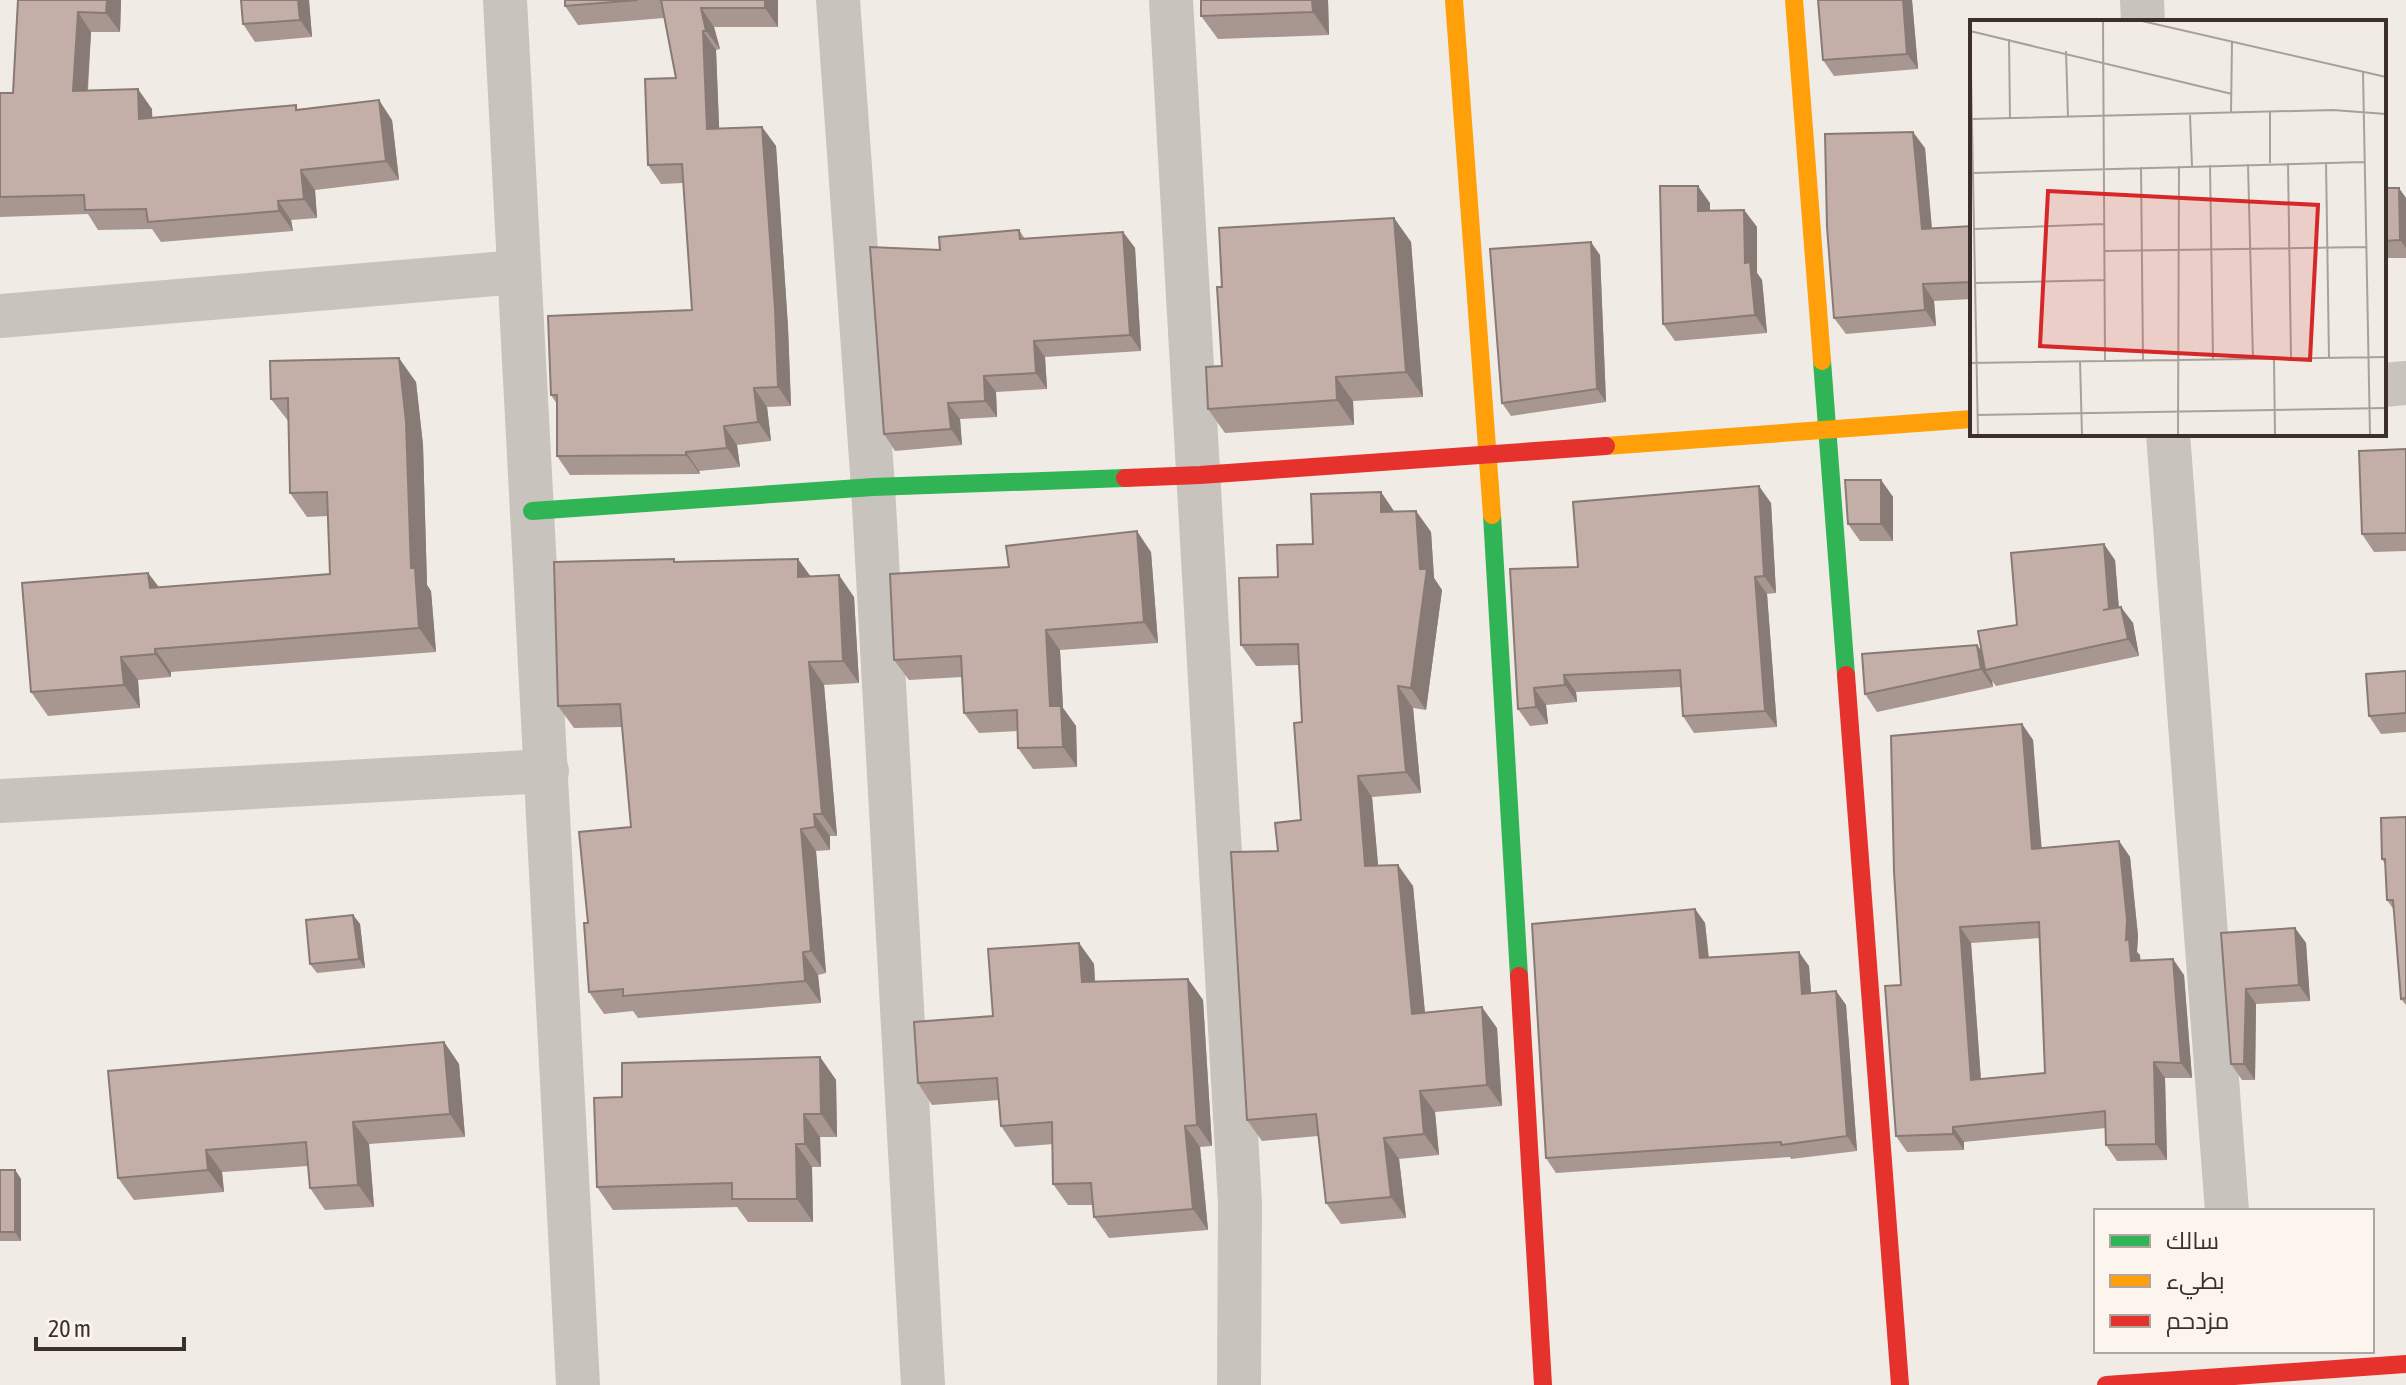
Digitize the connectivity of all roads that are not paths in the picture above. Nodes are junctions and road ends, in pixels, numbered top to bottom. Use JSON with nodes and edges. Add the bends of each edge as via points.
{"nodes":[{"id":1,"x":505,"y":0,"type":"edge"},
{"id":2,"x":838,"y":0,"type":"edge"},
{"id":3,"x":1171,"y":0,"type":"edge"},
{"id":4,"x":1454,"y":0,"type":"edge"},
{"id":5,"x":1794,"y":0,"type":"edge"},
{"id":6,"x":2142,"y":0,"type":"edge"},
{"id":7,"x":2143,"y":20,"type":"edge"},
{"id":8,"x":518,"y":272,"type":"junction"},
{"id":9,"x":0,"y":316,"type":"edge"},
{"id":10,"x":2406,"y":383,"type":"edge"},
{"id":11,"x":2386,"y":385,"type":"edge"},
{"id":12,"x":1970,"y":419,"type":"edge"},
{"id":13,"x":1827,"y":431,"type":"junction"},
{"id":14,"x":2168,"y":436,"type":"edge"},
{"id":15,"x":1489,"y":455,"type":"junction"},
{"id":16,"x":1200,"y":475,"type":"junction"},
{"id":17,"x":873,"y":487,"type":"junction"},
{"id":18,"x":532,"y":511,"type":"junction"},
{"id":19,"x":547,"y":771,"type":"junction"},
{"id":20,"x":0,"y":801,"type":"edge"},
{"id":21,"x":2227,"y":1209,"type":"edge"},
{"id":22,"x":2238,"y":1364,"type":"edge"},
{"id":23,"x":2406,"y":1364,"type":"edge"},
{"id":24,"x":578,"y":1385,"type":"edge"},
{"id":25,"x":923,"y":1385,"type":"edge"},
{"id":26,"x":1239,"y":1385,"type":"edge"},
{"id":27,"x":1543,"y":1385,"type":"edge"},
{"id":28,"x":1900,"y":1385,"type":"edge"},
{"id":29,"x":2106,"y":1385,"type":"edge"}],
"edges":[{"from":1,"to":8,"type":"street"},
{"from":2,"to":17,"type":"street"},
{"from":3,"to":16,"type":"street"},
{"from":4,"to":15,"type":"street"},
{"from":5,"to":13,"type":"street"},
{"from":6,"to":7,"type":"street"},
{"from":8,"to":9,"type":"street"},
{"from":8,"to":18,"type":"street"},
{"from":10,"to":11,"type":"street"},
{"from":12,"to":13,"type":"street"},
{"from":13,"to":15,"type":"street"},
{"from":13,"to":28,"type":"street"},
{"from":14,"to":21,"type":"street"},
{"from":15,"to":16,"type":"street"},
{"from":15,"to":27,"type":"street"},
{"from":16,"to":17,"type":"street"},
{"from":16,"to":26,"type":"street","via":[[1240,1203]]},
{"from":17,"to":18,"type":"street"},
{"from":17,"to":25,"type":"street"},
{"from":18,"to":19,"type":"street"},
{"from":19,"to":20,"type":"street"},
{"from":19,"to":24,"type":"street"},
{"from":22,"to":23,"type":"street"},
{"from":22,"to":29,"type":"street"}]}
